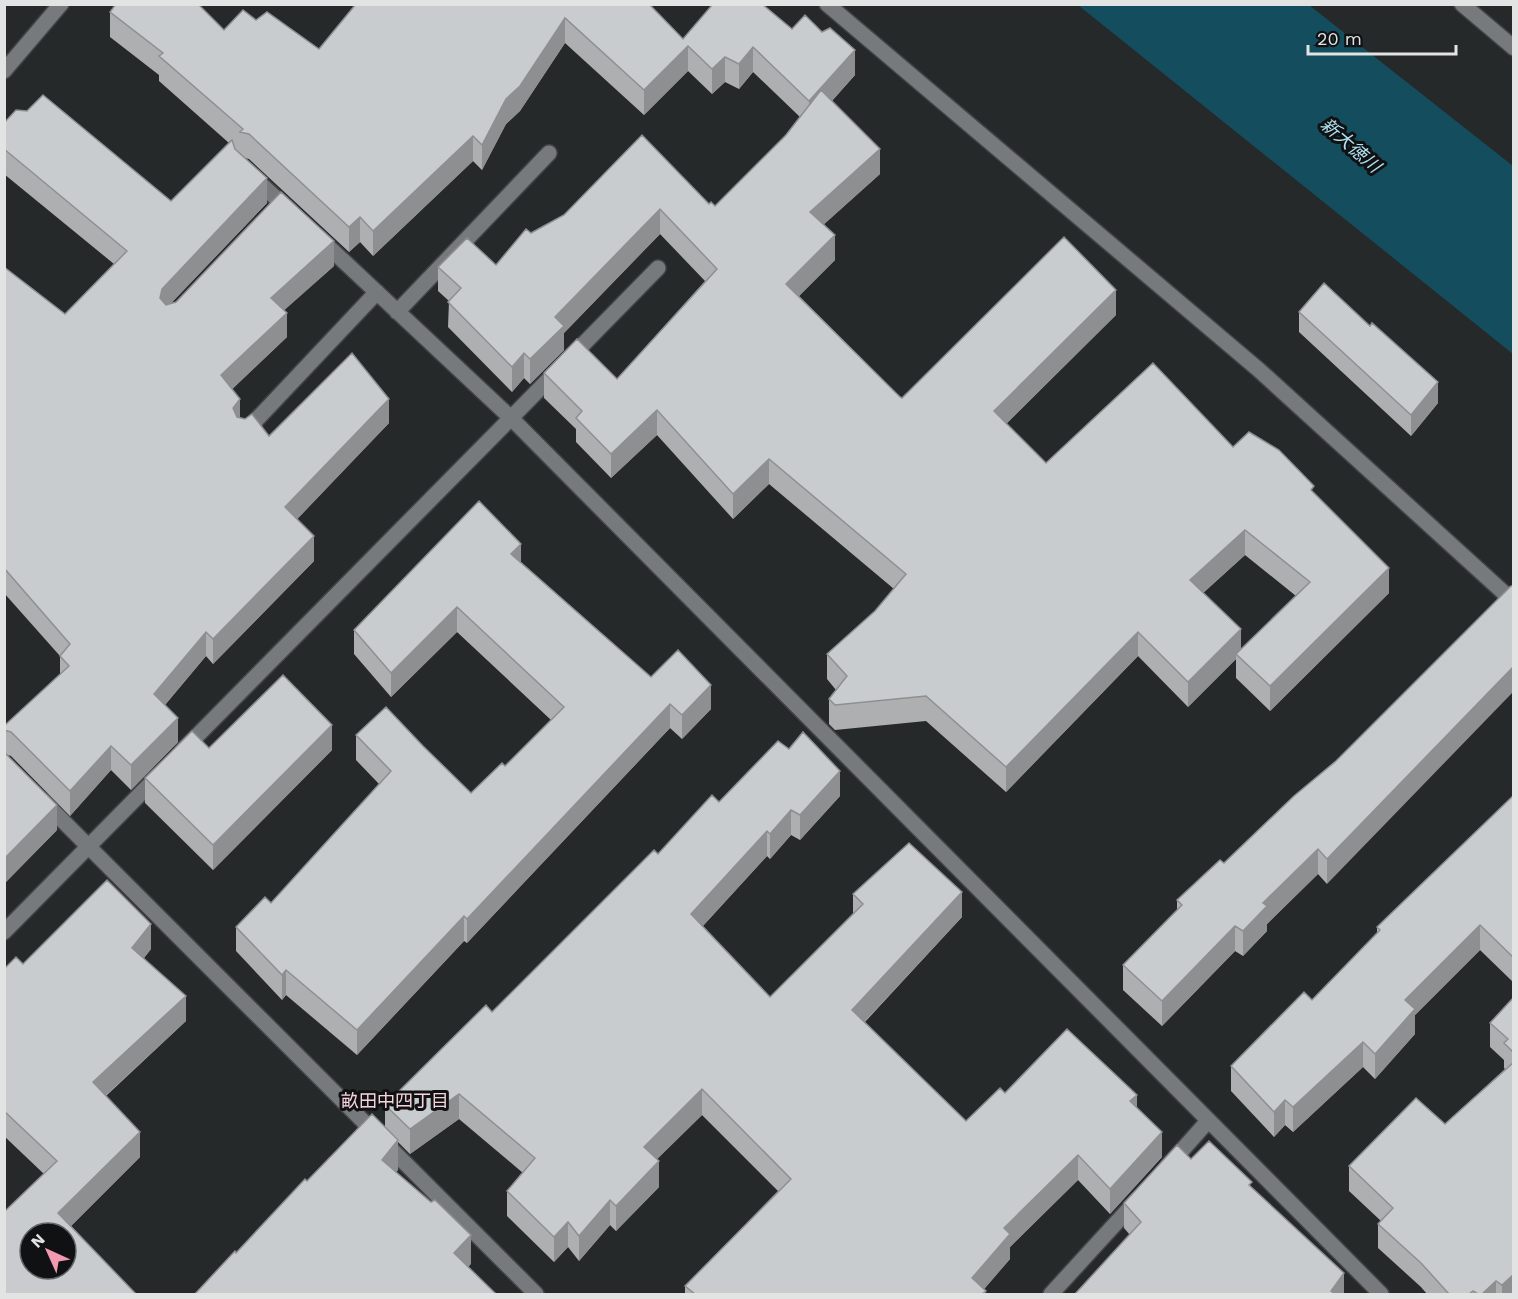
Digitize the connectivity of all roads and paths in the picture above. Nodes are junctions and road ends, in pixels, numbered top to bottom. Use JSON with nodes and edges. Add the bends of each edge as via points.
{"nodes":[{"id":1,"x":61,"y":4,"type":"edge"},
{"id":2,"x":827,"y":4,"type":"edge"},
{"id":3,"x":1462,"y":4,"type":"edge"},
{"id":4,"x":1514,"y":48,"type":"edge"},
{"id":5,"x":4,"y":71,"type":"edge"},
{"id":6,"x":549,"y":153,"type":"dead end"},
{"id":7,"x":242,"y":166,"type":"edge"},
{"id":8,"x":658,"y":268,"type":"dead end"},
{"id":9,"x":376,"y":292,"type":"junction"},
{"id":10,"x":398,"y":312,"type":"junction"},
{"id":11,"x":511,"y":418,"type":"junction"},
{"id":12,"x":243,"y":434,"type":"edge"},
{"id":13,"x":1514,"y":602,"type":"edge"},
{"id":14,"x":30,"y":788,"type":"edge"},
{"id":15,"x":88,"y":847,"type":"junction"},
{"id":16,"x":4,"y":932,"type":"edge"},
{"id":17,"x":1208,"y":1121,"type":"junction"},
{"id":18,"x":1161,"y":1173,"type":"edge"},
{"id":19,"x":1146,"y":1191,"type":"edge"},
{"id":20,"x":536,"y":1294,"type":"edge"},
{"id":21,"x":1051,"y":1294,"type":"edge"},
{"id":22,"x":1381,"y":1294,"type":"edge"}],
"edges":[{"from":1,"to":5,"type":"street"},
{"from":2,"to":13,"type":"street","via":[[1259,370]]},
{"from":3,"to":4,"type":"street"},
{"from":6,"to":10,"type":"street"},
{"from":7,"to":9,"type":"street","via":[[277,207],[303,223]]},
{"from":8,"to":11,"type":"street"},
{"from":9,"to":10,"type":"street"},
{"from":9,"to":12,"type":"street"},
{"from":10,"to":11,"type":"street"},
{"from":11,"to":15,"type":"street"},
{"from":11,"to":17,"type":"street"},
{"from":14,"to":15,"type":"street"},
{"from":15,"to":16,"type":"street"},
{"from":15,"to":20,"type":"street"},
{"from":17,"to":18,"type":"street"},
{"from":17,"to":22,"type":"street"},
{"from":19,"to":21,"type":"street"}]}
